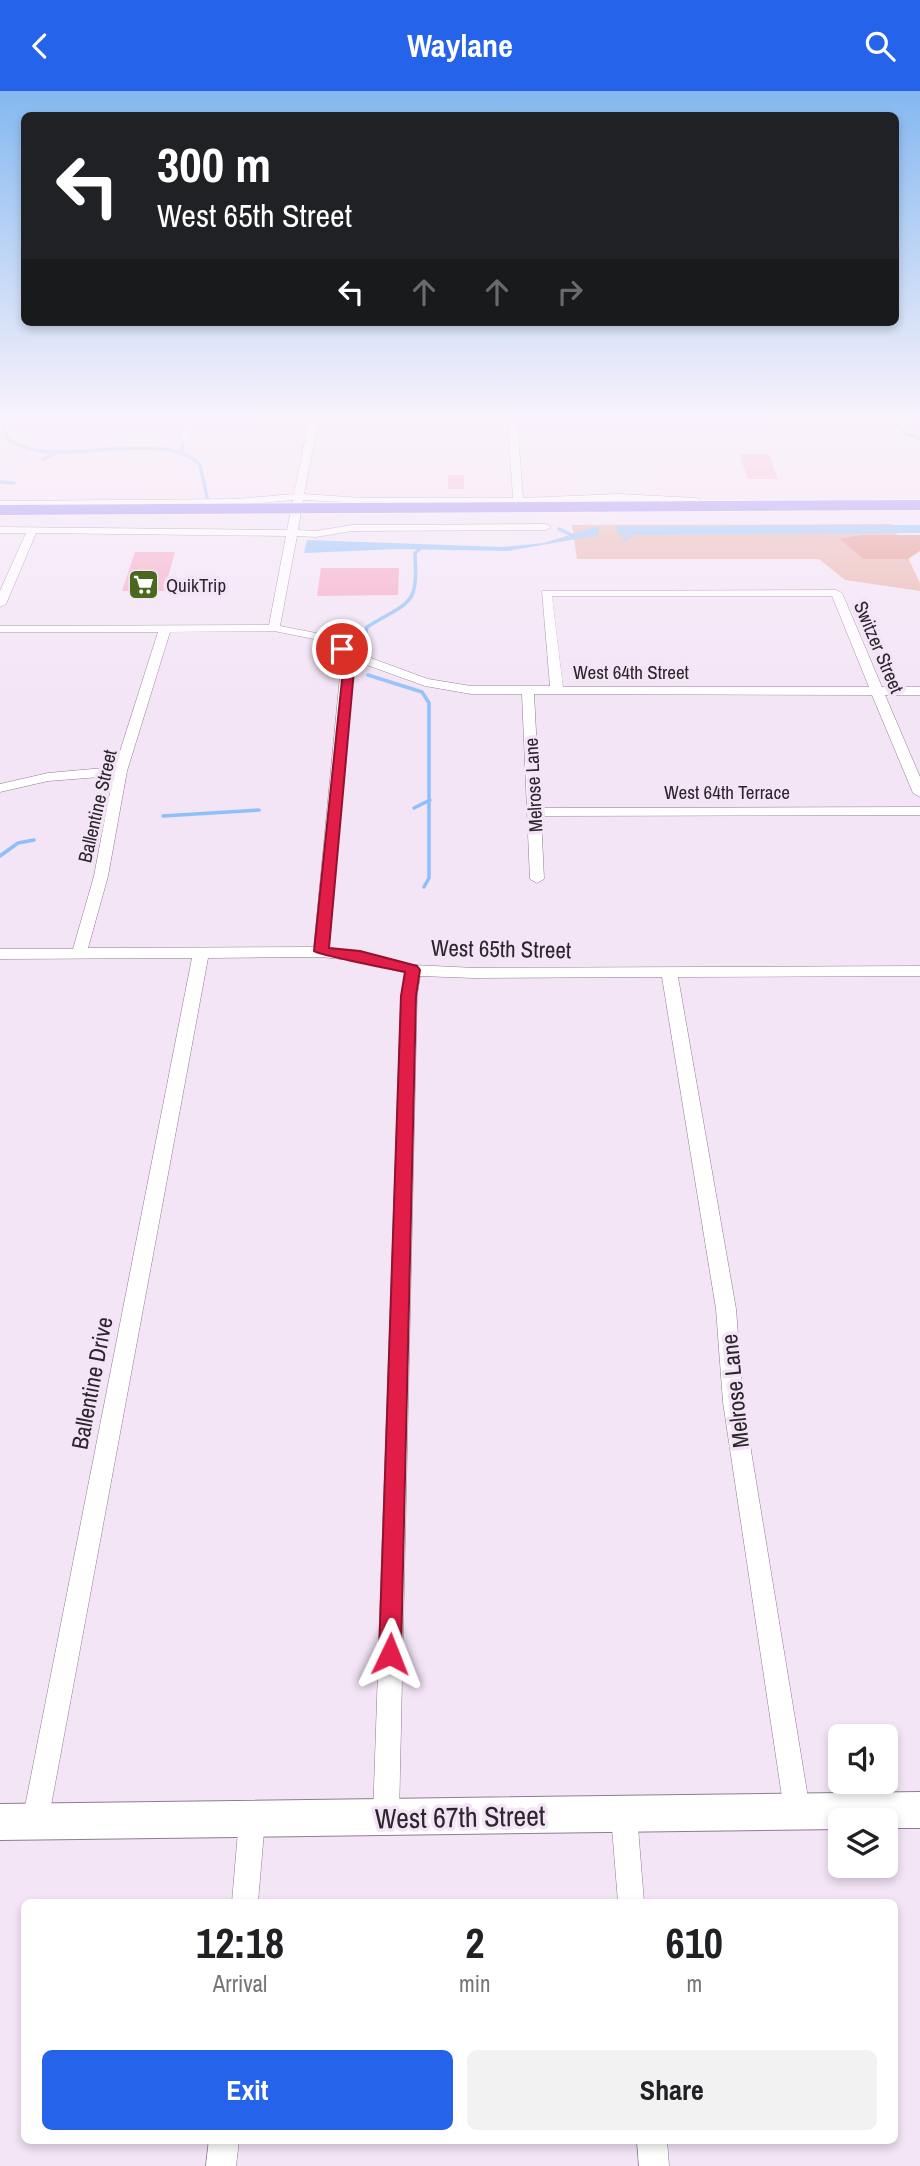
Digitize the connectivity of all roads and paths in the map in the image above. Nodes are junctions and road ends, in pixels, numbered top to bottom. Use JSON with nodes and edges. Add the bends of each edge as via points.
{"nodes":[{"id":1,"x":191,"y":518,"type":"edge"},
{"id":2,"x":282,"y":518,"type":"edge"},
{"id":3,"x":294,"y":518,"type":"edge"},
{"id":4,"x":311,"y":518,"type":"edge"},
{"id":5,"x":397,"y":518,"type":"edge"},
{"id":6,"x":540,"y":518,"type":"edge"},
{"id":7,"x":580,"y":518,"type":"edge"},
{"id":8,"x":862,"y":518,"type":"edge"},
{"id":9,"x":920,"y":520,"type":"edge"},
{"id":10,"x":511,"y":521,"type":"junction"},
{"id":11,"x":574,"y":521,"type":"junction"},
{"id":12,"x":0,"y":523,"type":"edge"},
{"id":13,"x":546,"y":527,"type":"joint"},
{"id":14,"x":0,"y":530,"type":"edge"},
{"id":15,"x":32,"y":531,"type":"junction"},
{"id":16,"x":0,"y":604,"type":"edge"},
{"id":17,"x":165,"y":628,"type":"junction"},
{"id":18,"x":274,"y":628,"type":"junction"},
{"id":19,"x":0,"y":629,"type":"edge"},
{"id":20,"x":348,"y":654,"type":"junction"},
{"id":21,"x":877,"y":691,"type":"junction"},
{"id":22,"x":920,"y":691,"type":"edge"},
{"id":23,"x":528,"y":692,"type":"junction"},
{"id":24,"x":557,"y":692,"type":"junction"},
{"id":25,"x":120,"y":771,"type":"junction"},
{"id":26,"x":0,"y":788,"type":"edge"},
{"id":27,"x":920,"y":793,"type":"edge"},
{"id":28,"x":920,"y":811,"type":"edge"},
{"id":29,"x":535,"y":812,"type":"junction"},
{"id":30,"x":537,"y":879,"type":"dead end"},
{"id":31,"x":321,"y":951,"type":"junction"},
{"id":32,"x":79,"y":953,"type":"junction"},
{"id":33,"x":201,"y":953,"type":"junction"},
{"id":34,"x":0,"y":954,"type":"edge"},
{"id":35,"x":412,"y":970,"type":"junction"},
{"id":36,"x":920,"y":971,"type":"edge"},
{"id":37,"x":669,"y":973,"type":"junction"},
{"id":38,"x":797,"y":1810,"type":"junction"},
{"id":39,"x":920,"y":1810,"type":"edge"},
{"id":40,"x":624,"y":1815,"type":"junction"},
{"id":41,"x":386,"y":1817,"type":"junction"},
{"id":42,"x":252,"y":1820,"type":"junction"},
{"id":43,"x":17,"y":1822,"type":"edge"},
{"id":44,"x":245,"y":1899,"type":"edge"},
{"id":45,"x":631,"y":1899,"type":"edge"},
{"id":46,"x":224,"y":2144,"type":"edge"},
{"id":47,"x":652,"y":2144,"type":"edge"},
{"id":48,"x":221,"y":2166,"type":"edge"},
{"id":49,"x":654,"y":2166,"type":"edge"}],
"edges":[{"from":1,"to":12,"type":"highway"},
{"from":2,"to":15,"type":"street","via":[[226,530]]},
{"from":3,"to":18,"type":"street"},
{"from":4,"to":13,"type":"street","via":[[364,527]]},
{"from":5,"to":10,"type":"highway"},
{"from":6,"to":10,"type":"highway"},
{"from":7,"to":11,"type":"highway"},
{"from":8,"to":9,"type":"highway"},
{"from":10,"to":11,"type":"highway"},
{"from":11,"to":13,"type":"highway"},
{"from":14,"to":15,"type":"street"},
{"from":15,"to":16,"type":"street"},
{"from":17,"to":18,"type":"street"},
{"from":17,"to":19,"type":"street"},
{"from":17,"to":25,"type":"street","name":"Ballentine Street"},
{"from":18,"to":20,"type":"street","name":"West 64th Street","via":[[317,636]]},
{"from":20,"to":23,"type":"street","name":"West 64th Street","via":[[438,686]]},
{"from":20,"to":31,"type":"street"},
{"from":21,"to":22,"type":"street","name":"West 64th Street"},
{"from":21,"to":24,"type":"street","name":"West 64th Street"},
{"from":21,"to":24,"type":"street","name":"Switzer Street","via":[[836,593],[547,593]]},
{"from":21,"to":27,"type":"street","name":"Switzer Street"},
{"from":23,"to":24,"type":"street","name":"West 64th Street"},
{"from":23,"to":29,"type":"street","name":"Melrose Lane"},
{"from":25,"to":26,"type":"street","via":[[48,777]]},
{"from":25,"to":32,"type":"street","name":"Ballentine Street","via":[[101,876]]},
{"from":28,"to":29,"type":"street","name":"West 64th Terrace"},
{"from":29,"to":30,"type":"street","name":"Melrose Lane"},
{"from":31,"to":33,"type":"street","name":"West 65th Street"},
{"from":31,"to":35,"type":"street","name":"West 65th Street"},
{"from":32,"to":33,"type":"street","name":"West 65th Street"},
{"from":32,"to":34,"type":"street","name":"West 65th Street"},
{"from":33,"to":43,"type":"street","name":"Ballentine Drive"},
{"from":35,"to":37,"type":"street","name":"West 65th Street"},
{"from":35,"to":41,"type":"street"},
{"from":36,"to":37,"type":"street","name":"West 65th Street"},
{"from":37,"to":38,"type":"street","name":"Melrose Lane","via":[[726,1310],[733,1402]]},
{"from":38,"to":39,"type":"street","name":"West 67th Street"},
{"from":38,"to":40,"type":"street","name":"West 67th Street"},
{"from":40,"to":41,"type":"street","name":"West 67th Street"},
{"from":40,"to":45,"type":"street"},
{"from":41,"to":42,"type":"street","name":"West 67th Street"},
{"from":42,"to":43,"type":"street","name":"West 67th Street"},
{"from":42,"to":44,"type":"street"},
{"from":46,"to":48,"type":"street"},
{"from":47,"to":49,"type":"street"}]}
